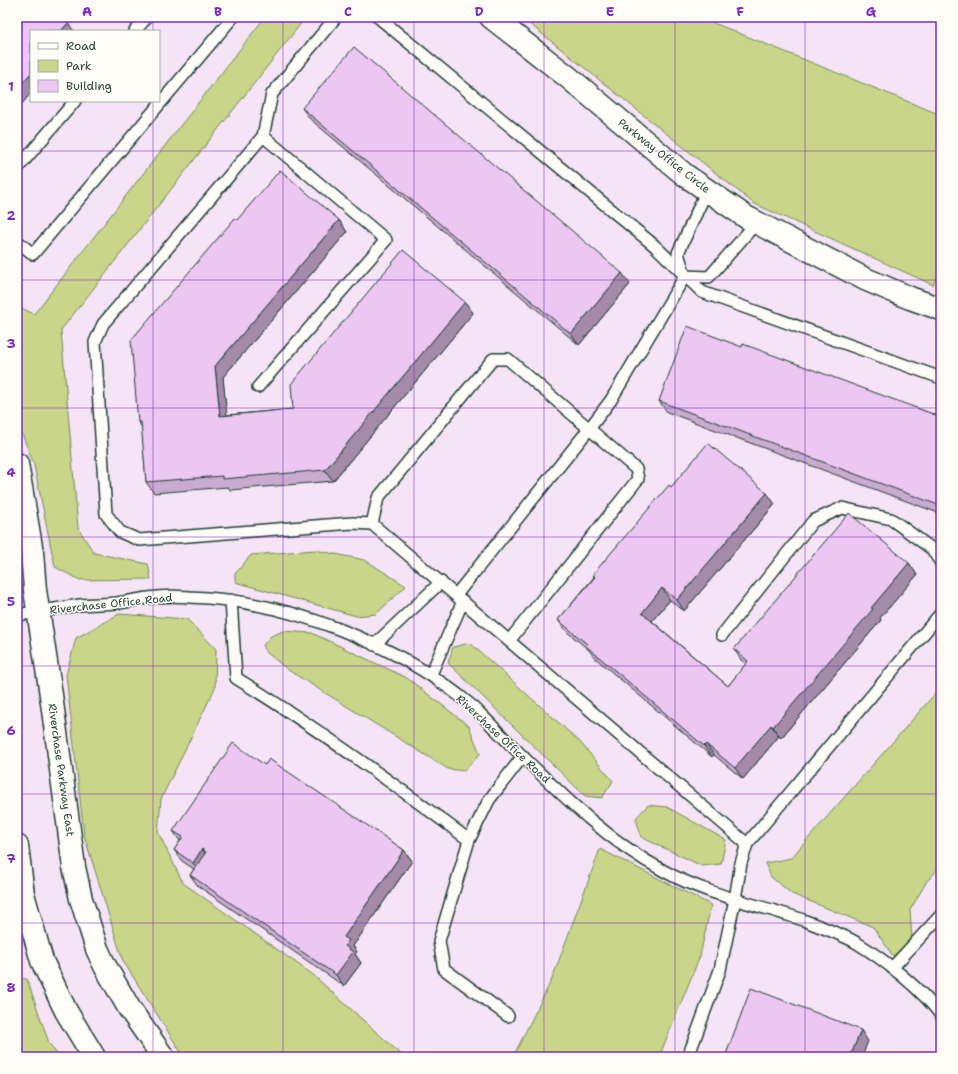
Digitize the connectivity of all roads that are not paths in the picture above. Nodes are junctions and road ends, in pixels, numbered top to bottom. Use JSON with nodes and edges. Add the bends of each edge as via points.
{"nodes":[{"id":1,"x":146,"y":17,"type":"edge"},
{"id":2,"x":234,"y":17,"type":"edge"},
{"id":3,"x":336,"y":17,"type":"edge"},
{"id":4,"x":378,"y":17,"type":"edge"},
{"id":5,"x":491,"y":17,"type":"edge"},
{"id":6,"x":136,"y":30,"type":"edge"},
{"id":7,"x":74,"y":102,"type":"edge"},
{"id":8,"x":263,"y":136,"type":"junction"},
{"id":9,"x":17,"y":169,"type":"edge"},
{"id":10,"x":707,"y":190,"type":"junction"},
{"id":11,"x":756,"y":222,"type":"junction"},
{"id":12,"x":17,"y":241,"type":"edge"},
{"id":13,"x":685,"y":276,"type":"junction"},
{"id":14,"x":941,"y":308,"type":"edge"},
{"id":15,"x":941,"y":378,"type":"edge"},
{"id":16,"x":258,"y":387,"type":"dead end"},
{"id":17,"x":589,"y":429,"type":"junction"},
{"id":18,"x":17,"y":464,"type":"edge"},
{"id":19,"x":372,"y":524,"type":"junction"},
{"id":20,"x":941,"y":563,"type":"edge"},
{"id":21,"x":441,"y":582,"type":"junction"},
{"id":22,"x":459,"y":598,"type":"junction"},
{"id":23,"x":230,"y":600,"type":"junction"},
{"id":24,"x":39,"y":611,"type":"junction"},
{"id":25,"x":941,"y":612,"type":"edge"},
{"id":26,"x":17,"y":615,"type":"edge"},
{"id":27,"x":722,"y":635,"type":"dead end"},
{"id":28,"x":509,"y":640,"type":"junction"},
{"id":29,"x":374,"y":644,"type":"junction"},
{"id":30,"x":431,"y":674,"type":"junction"},
{"id":31,"x":523,"y":756,"type":"junction"},
{"id":32,"x":468,"y":840,"type":"junction"},
{"id":33,"x":747,"y":844,"type":"junction"},
{"id":34,"x":17,"y":846,"type":"edge"},
{"id":35,"x":735,"y":899,"type":"junction"},
{"id":36,"x":939,"y":921,"type":"edge"},
{"id":37,"x":892,"y":968,"type":"junction"},
{"id":38,"x":941,"y":1015,"type":"edge"},
{"id":39,"x":508,"y":1016,"type":"dead end"},
{"id":40,"x":94,"y":1057,"type":"edge"},
{"id":41,"x":163,"y":1057,"type":"edge"},
{"id":42,"x":688,"y":1057,"type":"edge"}],
"edges":[{"from":1,"to":6,"type":"lane"},
{"from":2,"to":12,"type":"lane","via":[[33,254]]},
{"from":3,"to":8,"type":"lane","via":[[272,94]]},
{"from":4,"to":13,"type":"lane","via":[[655,246]]},
{"from":5,"to":10,"type":"street","name":"Parkway Office Circle","via":[[568,77],[685,175]]},
{"from":7,"to":9,"type":"lane"},
{"from":8,"to":16,"type":"lane","via":[[386,240]]},
{"from":8,"to":19,"type":"lane","via":[[103,324],[95,342],[106,514],[120,532],[139,540],[352,523]]},
{"from":10,"to":11,"type":"street","name":"Parkway Office Circle"},
{"from":10,"to":13,"type":"lane","via":[[678,253]]},
{"from":11,"to":13,"type":"lane","via":[[709,277]]},
{"from":11,"to":14,"type":"street","name":"Parkway Office Circle","via":[[865,279]]},
{"from":13,"to":15,"type":"lane","via":[[702,292]]},
{"from":13,"to":17,"type":"lane","via":[[611,400]]},
{"from":17,"to":19,"type":"lane","via":[[508,359],[493,359],[378,498]]},
{"from":17,"to":22,"type":"lane"},
{"from":17,"to":28,"type":"lane","via":[[636,470],[638,479]]},
{"from":18,"to":24,"type":"street","name":"Riverchase Parkway East"},
{"from":19,"to":21,"type":"lane"},
{"from":20,"to":27,"type":"lane","via":[[932,549],[891,519],[842,508],[813,521]]},
{"from":21,"to":22,"type":"lane"},
{"from":21,"to":29,"type":"lane"},
{"from":22,"to":28,"type":"lane"},
{"from":22,"to":30,"type":"lane"},
{"from":23,"to":24,"type":"lane","name":"Riverchase Office Road","via":[[187,596],[150,597]]},
{"from":23,"to":29,"type":"lane","name":"Riverchase Office Road","via":[[287,612],[346,631]]},
{"from":23,"to":32,"type":"lane","via":[[236,678],[292,713]]},
{"from":24,"to":26,"type":"lane","name":"Riverchase Office Road"},
{"from":24,"to":41,"type":"street","name":"Riverchase Parkway East","via":[[74,867],[81,899],[105,966]]},
{"from":25,"to":33,"type":"lane"},
{"from":28,"to":33,"type":"lane"},
{"from":29,"to":30,"type":"lane","name":"Riverchase Office Road"},
{"from":30,"to":31,"type":"lane","name":"Riverchase Office Road","via":[[472,707]]},
{"from":31,"to":32,"type":"lane","via":[[489,800]]},
{"from":31,"to":35,"type":"lane","name":"Riverchase Office Road","via":[[606,834],[641,858],[694,885]]},
{"from":32,"to":39,"type":"lane","via":[[439,941],[444,969]]},
{"from":33,"to":35,"type":"lane"},
{"from":34,"to":40,"type":"street","via":[[23,894],[42,961],[66,1010]]},
{"from":35,"to":37,"type":"lane","name":"Riverchase Office Road","via":[[804,920],[855,941]]},
{"from":35,"to":42,"type":"lane","via":[[720,970]]},
{"from":36,"to":37,"type":"lane"},
{"from":37,"to":38,"type":"lane","name":"Riverchase Office Road"}]}
